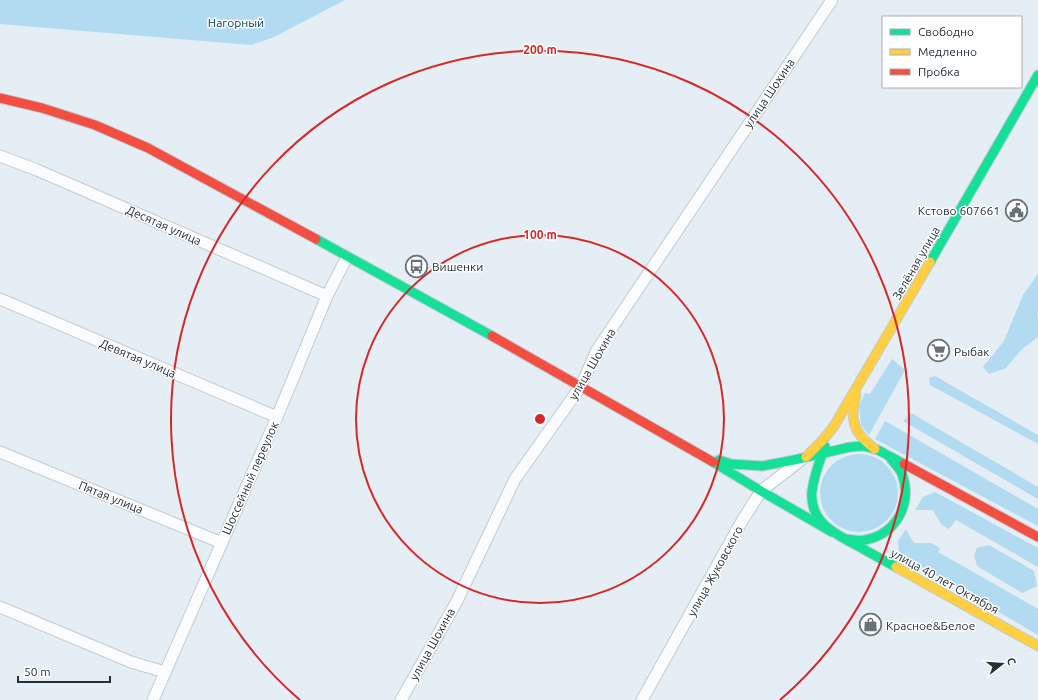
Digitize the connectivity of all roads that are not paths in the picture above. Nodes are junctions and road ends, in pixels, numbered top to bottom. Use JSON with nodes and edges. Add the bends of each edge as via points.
{"nodes":[{"id":1,"x":832,"y":0,"type":"edge"},
{"id":2,"x":1038,"y":74,"type":"edge"},
{"id":3,"x":0,"y":98,"type":"edge"},
{"id":4,"x":0,"y":156,"type":"edge"},
{"id":5,"x":347,"y":256,"type":"junction"},
{"id":6,"x":327,"y":296,"type":"junction"},
{"id":7,"x":0,"y":300,"type":"edge"},
{"id":8,"x":863,"y":377,"type":"junction"},
{"id":9,"x":581,"y":386,"type":"junction"},
{"id":10,"x":277,"y":416,"type":"junction"},
{"id":11,"x":834,"y":426,"type":"junction"},
{"id":12,"x":850,"y":447,"type":"junction"},
{"id":13,"x":0,"y":452,"type":"edge"},
{"id":14,"x":881,"y":452,"type":"junction"},
{"id":15,"x":823,"y":453,"type":"junction"},
{"id":16,"x":702,"y":455,"type":"junction"},
{"id":17,"x":806,"y":457,"type":"junction"},
{"id":18,"x":816,"y":474,"type":"junction"},
{"id":19,"x":761,"y":491,"type":"junction"},
{"id":20,"x":836,"y":534,"type":"junction"},
{"id":21,"x":1038,"y":537,"type":"edge"},
{"id":22,"x":222,"y":543,"type":"junction"},
{"id":23,"x":0,"y":607,"type":"edge"},
{"id":24,"x":1038,"y":646,"type":"edge"},
{"id":25,"x":165,"y":672,"type":"junction"},
{"id":26,"x":153,"y":700,"type":"edge"},
{"id":27,"x":401,"y":700,"type":"edge"},
{"id":28,"x":642,"y":700,"type":"edge"}],
"edges":[{"from":1,"to":9,"type":"street","name":"улица Шохина","via":[[597,350]]},
{"from":2,"to":8,"type":"main road","name":"Зелёная улица"},
{"from":3,"to":5,"type":"main road","via":[[87,123],[148,148]]},
{"from":4,"to":6,"type":"street","name":"Десятая улица"},
{"from":5,"to":6,"type":"street","name":"Шоссейный переулок"},
{"from":5,"to":9,"type":"main road"},
{"from":6,"to":10,"type":"street","name":"Шоссейный переулок"},
{"from":7,"to":10,"type":"street","name":"Девятая улица"},
{"from":8,"to":11,"type":"main road","name":"Зелёная улица"},
{"from":8,"to":14,"type":"main road","via":[[852,415],[862,438]]},
{"from":9,"to":16,"type":"main road"},
{"from":9,"to":27,"type":"street","name":"улица Шохина","via":[[515,479],[457,600]]},
{"from":10,"to":22,"type":"street","name":"Шоссейный переулок"},
{"from":11,"to":15,"type":"main road","name":"улица 40 лет Октября"},
{"from":11,"to":17,"type":"main road","name":"Зелёная улица"},
{"from":12,"to":14,"type":"main road","name":"улица 40 лет Октября","via":[[864,446]]},
{"from":12,"to":15,"type":"main road","name":"улица 40 лет Октября"},
{"from":12,"to":18,"type":"main road","name":"улица 40 лет Октября","via":[[832,454]]},
{"from":13,"to":22,"type":"street","name":"Пятая улица"},
{"from":14,"to":20,"type":"main road","name":"улица 40 лет Октября","via":[[893,461],[903,476],[906,494],[900,516],[885,533],[867,540],[849,539]]},
{"from":14,"to":21,"type":"main road","name":"улица 40 лет Октября"},
{"from":15,"to":17,"type":"main road","name":"улица 40 лет Октября"},
{"from":15,"to":18,"type":"main road","name":"улица 40 лет Октября"},
{"from":16,"to":17,"type":"main road","name":"улица 40 лет Октября","via":[[731,464],[751,466]]},
{"from":16,"to":19,"type":"main road"},
{"from":17,"to":19,"type":"street","name":"улица Жуковского"},
{"from":18,"to":20,"type":"main road","name":"улица 40 лет Октября","via":[[812,501],[824,524]]},
{"from":19,"to":20,"type":"main road"},
{"from":19,"to":28,"type":"street","name":"улица Жуковского"},
{"from":20,"to":24,"type":"main road","name":"улица 40 лет Октября"},
{"from":22,"to":25,"type":"street","name":"Шоссейный переулок"},
{"from":23,"to":25,"type":"street","via":[[131,662]]},
{"from":25,"to":26,"type":"street","name":"Шоссейный переулок"}]}
